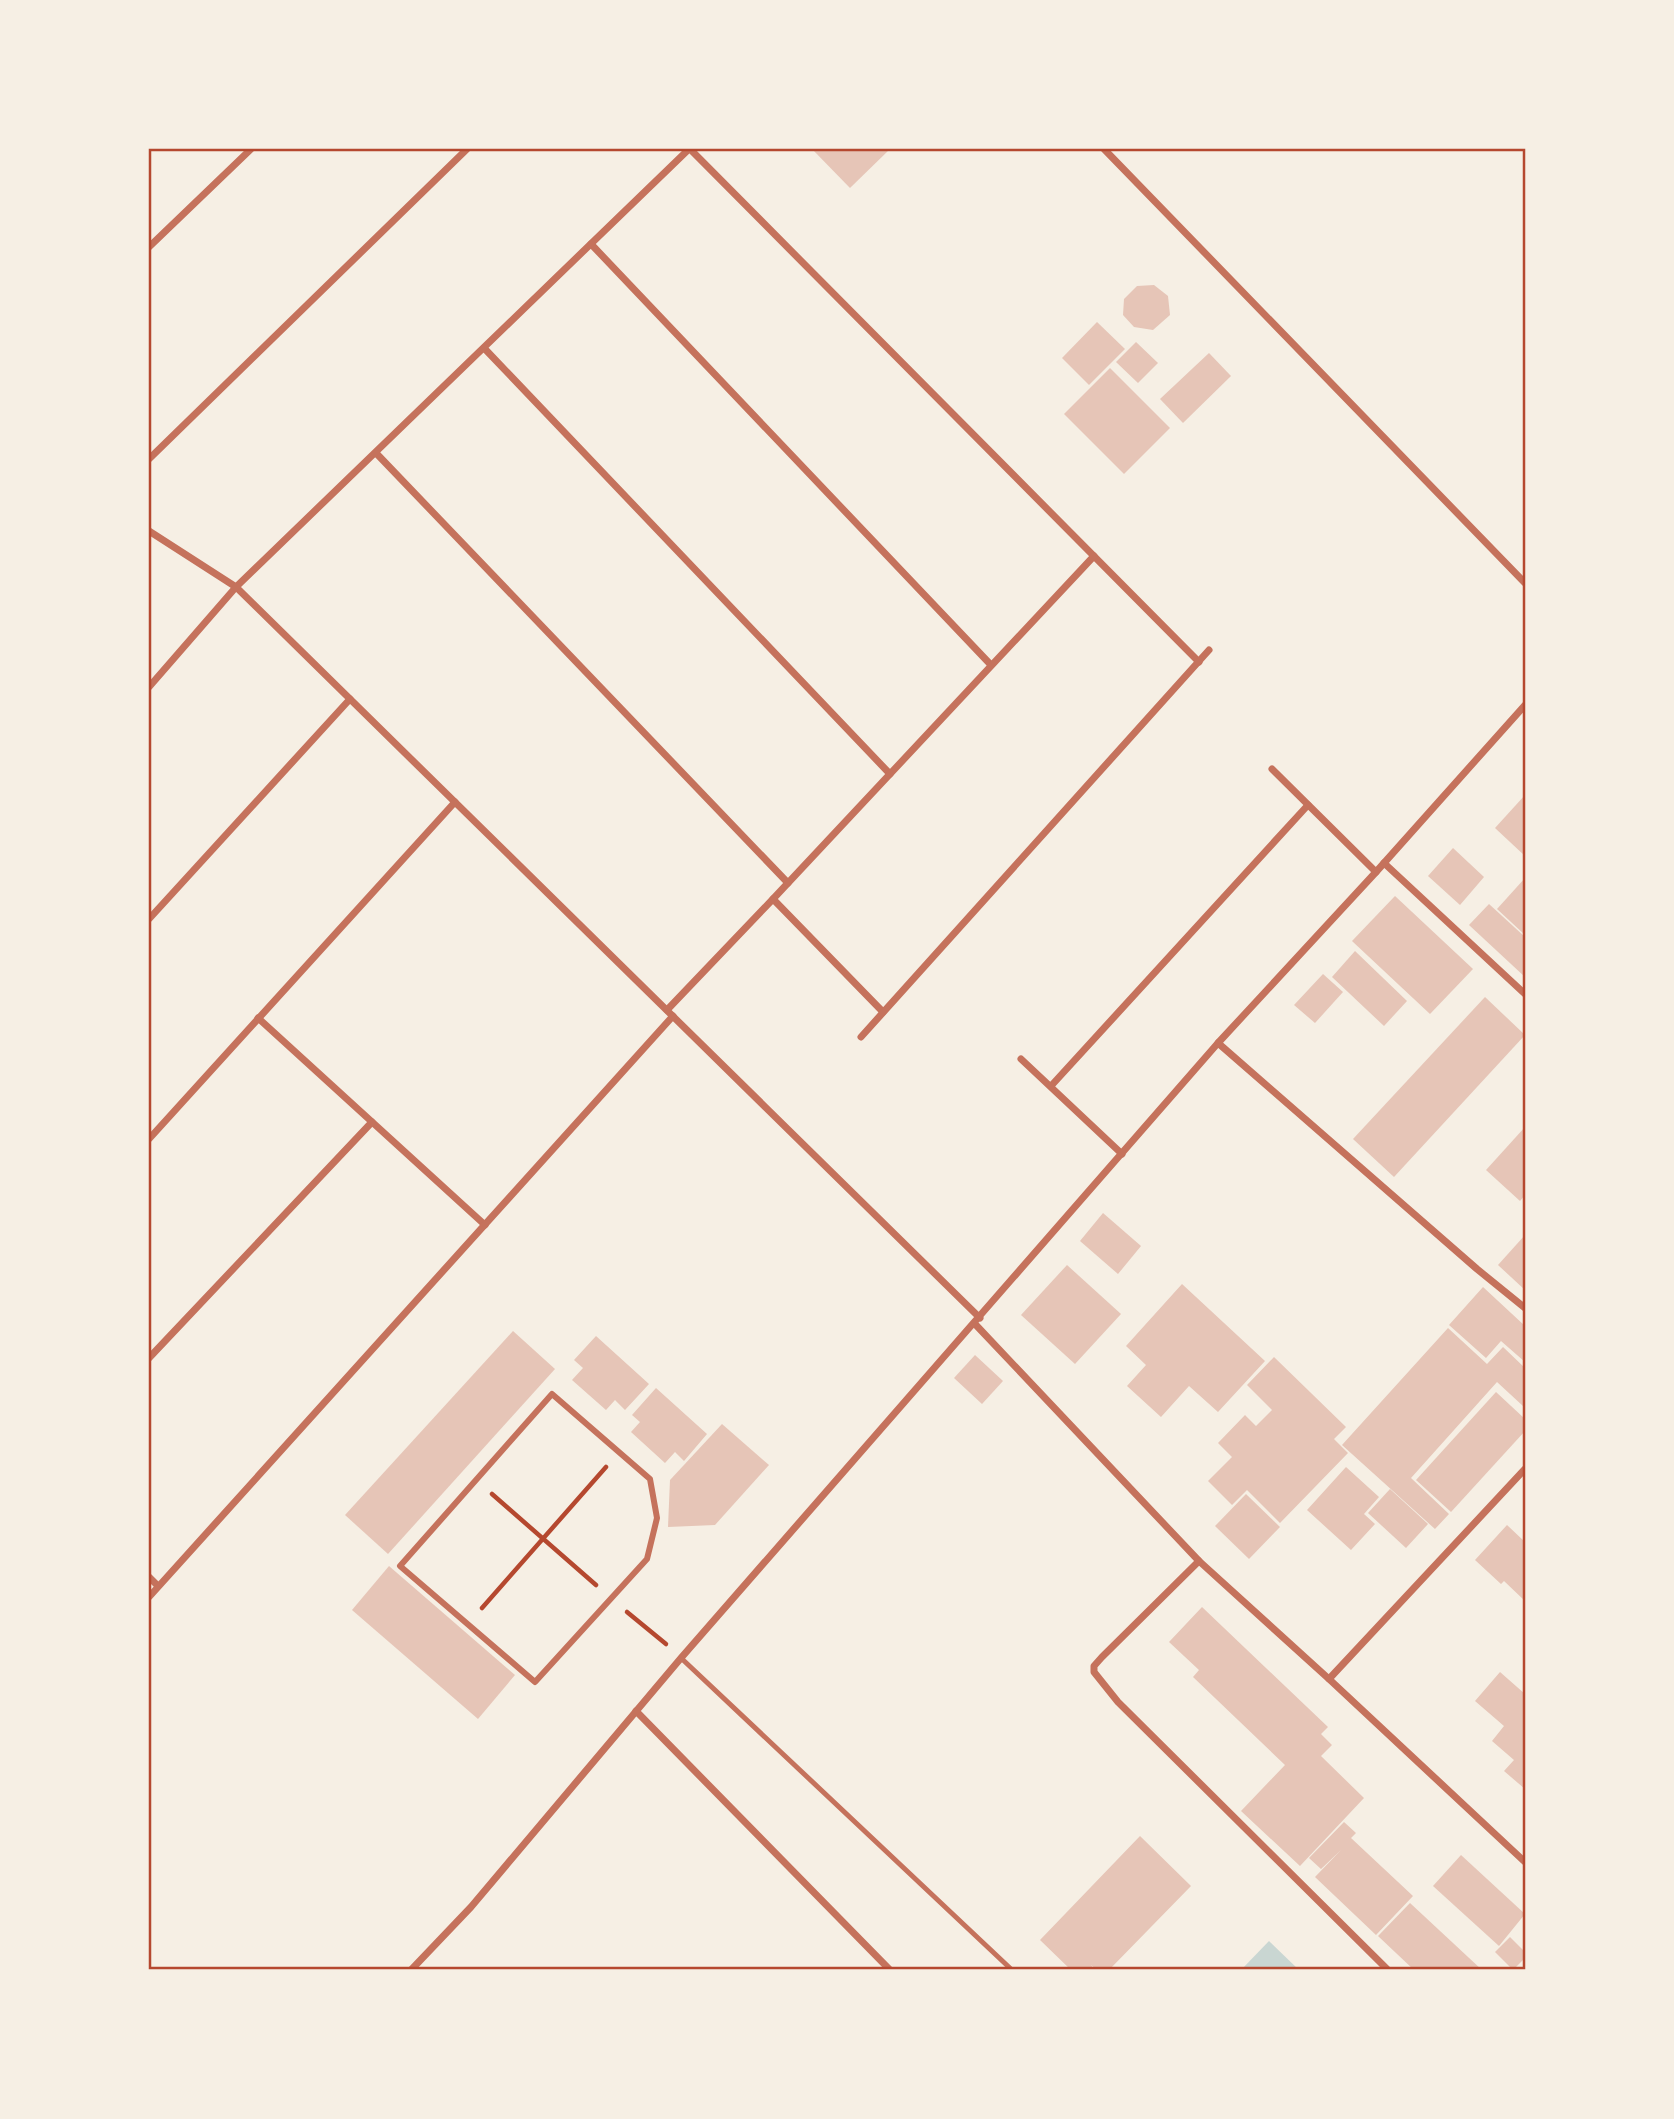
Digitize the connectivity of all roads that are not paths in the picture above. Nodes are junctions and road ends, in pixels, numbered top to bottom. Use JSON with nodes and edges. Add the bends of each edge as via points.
{"nodes":[{"id":1,"x":251,"y":149,"type":"edge"},
{"id":2,"x":467,"y":149,"type":"edge"},
{"id":3,"x":690,"y":149,"type":"edge"},
{"id":4,"x":1104,"y":149,"type":"edge"},
{"id":5,"x":591,"y":244,"type":"junction"},
{"id":6,"x":149,"y":247,"type":"edge"},
{"id":7,"x":485,"y":348,"type":"junction"},
{"id":8,"x":376,"y":453,"type":"junction"},
{"id":9,"x":149,"y":459,"type":"edge"},
{"id":10,"x":149,"y":531,"type":"edge"},
{"id":11,"x":1094,"y":556,"type":"junction"},
{"id":12,"x":1525,"y":583,"type":"edge"},
{"id":13,"x":236,"y":587,"type":"junction"},
{"id":14,"x":1209,"y":650,"type":"dead end"},
{"id":15,"x":1199,"y":662,"type":"junction"},
{"id":16,"x":991,"y":665,"type":"junction"},
{"id":17,"x":149,"y":687,"type":"edge"},
{"id":18,"x":350,"y":699,"type":"junction"},
{"id":19,"x":1525,"y":705,"type":"edge"},
{"id":20,"x":1272,"y":769,"type":"dead end"},
{"id":21,"x":890,"y":774,"type":"junction"},
{"id":22,"x":455,"y":802,"type":"junction"},
{"id":23,"x":1308,"y":805,"type":"junction"},
{"id":24,"x":1384,"y":863,"type":"junction"},
{"id":25,"x":1376,"y":872,"type":"junction"},
{"id":26,"x":788,"y":883,"type":"junction"},
{"id":27,"x":773,"y":899,"type":"junction"},
{"id":28,"x":149,"y":919,"type":"edge"},
{"id":29,"x":1525,"y":994,"type":"edge"},
{"id":30,"x":883,"y":1012,"type":"junction"},
{"id":31,"x":670,"y":1013,"type":"junction"},
{"id":32,"x":258,"y":1018,"type":"junction"},
{"id":33,"x":861,"y":1037,"type":"dead end"},
{"id":34,"x":1218,"y":1043,"type":"junction"},
{"id":35,"x":1021,"y":1059,"type":"dead end"},
{"id":36,"x":1051,"y":1086,"type":"junction"},
{"id":37,"x":372,"y":1122,"type":"junction"},
{"id":38,"x":149,"y":1139,"type":"edge"},
{"id":39,"x":1122,"y":1154,"type":"junction"},
{"id":40,"x":485,"y":1225,"type":"junction"},
{"id":41,"x":1525,"y":1308,"type":"edge"},
{"id":42,"x":977,"y":1321,"type":"junction"},
{"id":43,"x":149,"y":1358,"type":"edge"},
{"id":44,"x":1525,"y":1469,"type":"edge"},
{"id":45,"x":1199,"y":1561,"type":"junction"},
{"id":46,"x":149,"y":1577,"type":"edge"},
{"id":47,"x":158,"y":1587,"type":"junction"},
{"id":48,"x":149,"y":1597,"type":"edge"},
{"id":49,"x":468,"y":1624,"type":"joint"},
{"id":50,"x":681,"y":1658,"type":"junction"},
{"id":51,"x":1329,"y":1679,"type":"junction"},
{"id":52,"x":636,"y":1711,"type":"junction"},
{"id":53,"x":1525,"y":1862,"type":"edge"},
{"id":54,"x":411,"y":1970,"type":"edge"},
{"id":55,"x":890,"y":1970,"type":"edge"},
{"id":56,"x":1012,"y":1970,"type":"edge"},
{"id":57,"x":1388,"y":1970,"type":"edge"}],
"edges":[{"from":1,"to":6,"type":"street"},
{"from":2,"to":9,"type":"street"},
{"from":3,"to":5,"type":"street"},
{"from":3,"to":11,"type":"street"},
{"from":4,"to":12,"type":"street"},
{"from":5,"to":7,"type":"street"},
{"from":5,"to":16,"type":"street"},
{"from":7,"to":8,"type":"street"},
{"from":7,"to":21,"type":"street"},
{"from":8,"to":13,"type":"street"},
{"from":8,"to":26,"type":"street"},
{"from":10,"to":13,"type":"street"},
{"from":11,"to":15,"type":"street"},
{"from":11,"to":16,"type":"street"},
{"from":13,"to":17,"type":"street"},
{"from":13,"to":18,"type":"street"},
{"from":14,"to":15,"type":"street"},
{"from":15,"to":30,"type":"street"},
{"from":16,"to":21,"type":"street"},
{"from":18,"to":22,"type":"street"},
{"from":18,"to":28,"type":"street"},
{"from":19,"to":24,"type":"street"},
{"from":20,"to":23,"type":"street"},
{"from":21,"to":26,"type":"street"},
{"from":22,"to":31,"type":"street"},
{"from":22,"to":32,"type":"street"},
{"from":23,"to":25,"type":"street"},
{"from":23,"to":36,"type":"street"},
{"from":24,"to":25,"type":"street"},
{"from":24,"to":29,"type":"street"},
{"from":25,"to":34,"type":"street"},
{"from":26,"to":27,"type":"street"},
{"from":27,"to":30,"type":"street"},
{"from":27,"to":31,"type":"street"},
{"from":30,"to":33,"type":"street"},
{"from":31,"to":40,"type":"street"},
{"from":31,"to":42,"type":"street"},
{"from":32,"to":37,"type":"street"},
{"from":32,"to":38,"type":"street"},
{"from":34,"to":39,"type":"street"},
{"from":34,"to":41,"type":"street"},
{"from":35,"to":36,"type":"street"},
{"from":36,"to":39,"type":"street"},
{"from":37,"to":40,"type":"street"},
{"from":37,"to":43,"type":"street"},
{"from":39,"to":42,"type":"street"},
{"from":40,"to":47,"type":"street"},
{"from":42,"to":45,"type":"street"},
{"from":42,"to":50,"type":"street"},
{"from":44,"to":51,"type":"street"},
{"from":45,"to":51,"type":"street"},
{"from":45,"to":57,"type":"street","via":[[1102,1657],[1094,1672],[1118,1703]]},
{"from":46,"to":47,"type":"street"},
{"from":47,"to":48,"type":"street"},
{"from":49,"to":49,"type":"street","via":[[400,1566],[552,1394],[650,1479],[657,1518],[647,1559],[535,1682]]},
{"from":50,"to":52,"type":"street"},
{"from":50,"to":56,"type":"lane"},
{"from":51,"to":53,"type":"street"},
{"from":52,"to":54,"type":"street","via":[[471,1907]]},
{"from":52,"to":55,"type":"street"}]}
